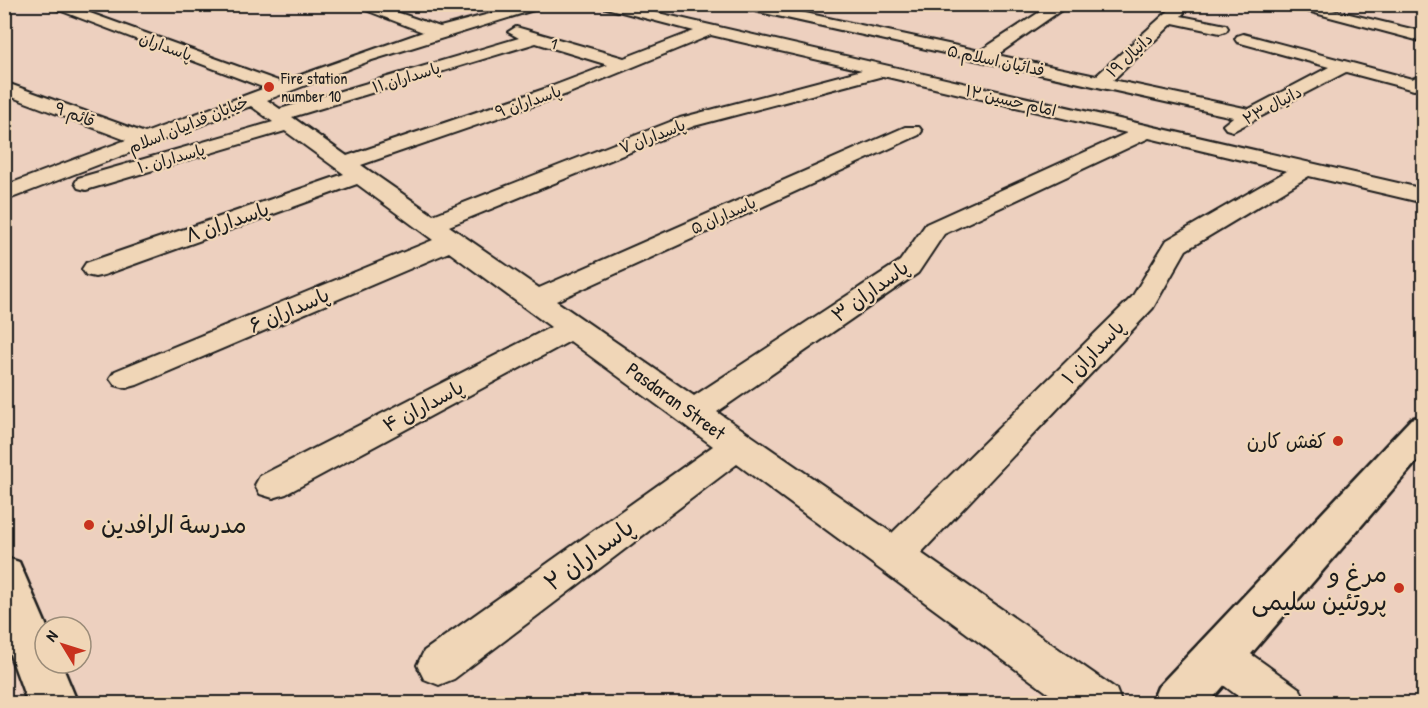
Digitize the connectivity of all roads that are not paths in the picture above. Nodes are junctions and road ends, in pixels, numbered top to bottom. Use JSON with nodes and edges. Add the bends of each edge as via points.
{"nodes":[{"id":1,"x":50,"y":4,"type":"edge"},
{"id":2,"x":357,"y":4,"type":"edge"},
{"id":3,"x":546,"y":4,"type":"edge"},
{"id":4,"x":598,"y":4,"type":"edge"},
{"id":5,"x":741,"y":4,"type":"edge"},
{"id":6,"x":1063,"y":4,"type":"edge"},
{"id":7,"x":1185,"y":4,"type":"edge"},
{"id":8,"x":1288,"y":4,"type":"edge"},
{"id":9,"x":1328,"y":9,"type":"edge"},
{"id":10,"x":1169,"y":18,"type":"junction"},
{"id":11,"x":482,"y":21,"type":"junction"},
{"id":12,"x":1220,"y":28,"type":"dead end"},
{"id":13,"x":710,"y":30,"type":"junction"},
{"id":14,"x":439,"y":32,"type":"junction"},
{"id":15,"x":1419,"y":32,"type":"edge"},
{"id":16,"x":536,"y":38,"type":"junction"},
{"id":17,"x":1243,"y":39,"type":"dead end"},
{"id":18,"x":1391,"y":43,"type":"dead end"},
{"id":19,"x":982,"y":57,"type":"junction"},
{"id":20,"x":1354,"y":62,"type":"junction"},
{"id":21,"x":625,"y":64,"type":"junction"},
{"id":22,"x":883,"y":70,"type":"junction"},
{"id":23,"x":1424,"y":79,"type":"edge"},
{"id":24,"x":1100,"y":82,"type":"junction"},
{"id":25,"x":4,"y":87,"type":"edge"},
{"id":26,"x":274,"y":107,"type":"junction"},
{"id":27,"x":1251,"y":115,"type":"junction"},
{"id":28,"x":912,"y":131,"type":"dead end"},
{"id":29,"x":1146,"y":132,"type":"junction"},
{"id":30,"x":146,"y":141,"type":"junction"},
{"id":31,"x":1200,"y":144,"type":"junction"},
{"id":32,"x":1305,"y":169,"type":"junction"},
{"id":33,"x":352,"y":170,"type":"junction"},
{"id":34,"x":9,"y":192,"type":"edge"},
{"id":35,"x":54,"y":192,"type":"dead end"},
{"id":36,"x":1422,"y":194,"type":"edge"},
{"id":37,"x":441,"y":233,"type":"junction"},
{"id":38,"x":95,"y":269,"type":"dead end"},
{"id":39,"x":535,"y":300,"type":"junction"},
{"id":40,"x":573,"y":327,"type":"junction"},
{"id":41,"x":126,"y":378,"type":"dead end"},
{"id":42,"x":692,"y":412,"type":"junction"},
{"id":43,"x":1424,"y":428,"type":"edge"},
{"id":44,"x":738,"y":446,"type":"junction"},
{"id":45,"x":273,"y":485,"type":"dead end"},
{"id":46,"x":894,"y":556,"type":"junction"},
{"id":47,"x":4,"y":575,"type":"edge"},
{"id":48,"x":1219,"y":656,"type":"junction"},
{"id":49,"x":439,"y":665,"type":"dead end"},
{"id":50,"x":53,"y":704,"type":"edge"},
{"id":51,"x":1100,"y":704,"type":"edge"},
{"id":52,"x":1176,"y":704,"type":"edge"},
{"id":53,"x":1284,"y":704,"type":"edge"}],
"edges":[{"from":1,"to":26,"type":"street","name":"پاسداران"},
{"from":2,"to":14,"type":"street"},
{"from":3,"to":11,"type":"street","name":"خیابان فداییان اسلام"},
{"from":4,"to":13,"type":"street","name":"امام حسین ۱۲"},
{"from":5,"to":19,"type":"street","name":"فدائیان اسلام ۵"},
{"from":6,"to":19,"type":"street"},
{"from":7,"to":10,"type":"street","name":"دانیال ۱۹"},
{"from":8,"to":9,"type":"street"},
{"from":9,"to":15,"type":"street"},
{"from":10,"to":12,"type":"street"},
{"from":10,"to":24,"type":"street","name":"دانیال ۱۹"},
{"from":11,"to":14,"type":"street","name":"خیابان فداییان اسلام"},
{"from":11,"to":16,"type":"street","name":"1"},
{"from":13,"to":21,"type":"street","name":"پاسداران ۹"},
{"from":13,"to":22,"type":"street","name":"امام حسین ۱۲"},
{"from":14,"to":26,"type":"street","name":"خیابان فداییان اسلام"},
{"from":15,"to":18,"type":"street"},
{"from":16,"to":21,"type":"street","name":"1"},
{"from":16,"to":26,"type":"street","name":"پاسداران ۱۱"},
{"from":17,"to":20,"type":"street"},
{"from":19,"to":24,"type":"street","name":"فدائیان اسلام ۵"},
{"from":20,"to":23,"type":"street","via":[[1414,85]]},
{"from":20,"to":27,"type":"street","name":"دانیال ۲۳"},
{"from":21,"to":33,"type":"street","name":"پاسداران ۹"},
{"from":22,"to":29,"type":"street","name":"امام حسین ۱۲"},
{"from":22,"to":37,"type":"street","name":"پاسداران ۷","via":[[687,122]]},
{"from":24,"to":27,"type":"street","name":"فدائیان اسلام ۵"},
{"from":25,"to":30,"type":"street","name":"قائم ۹"},
{"from":26,"to":30,"type":"street","name":"خیابان فداییان اسلام"},
{"from":26,"to":33,"type":"street","name":"Pasdaran Street"},
{"from":26,"to":35,"type":"street","name":"پاسداران ۱۰"},
{"from":27,"to":31,"type":"street","name":"دانیال ۲۳"},
{"from":28,"to":39,"type":"street","name":"پاسداران ۵"},
{"from":29,"to":31,"type":"street","name":"امام حسین ۱۲"},
{"from":29,"to":42,"type":"street","name":"پاسداران ۳","via":[[935,229],[909,267]]},
{"from":30,"to":34,"type":"street","name":"خیابان فداییان اسلام"},
{"from":31,"to":32,"type":"street","name":"امام حسین ۱۲"},
{"from":32,"to":36,"type":"street","name":"امام حسین ۱۲"},
{"from":32,"to":46,"type":"street","name":"پاسداران ۱","via":[[1176,245],[1143,302]]},
{"from":33,"to":37,"type":"street","name":"Pasdaran Street"},
{"from":33,"to":38,"type":"street","name":"پاسداران ۸"},
{"from":37,"to":39,"type":"street","name":"Pasdaran Street"},
{"from":37,"to":41,"type":"street","name":"پاسداران ۶"},
{"from":39,"to":40,"type":"street","name":"Pasdaran Street"},
{"from":40,"to":42,"type":"street","name":"Pasdaran Street"},
{"from":40,"to":45,"type":"street","name":"پاسداران ۴"},
{"from":42,"to":44,"type":"street","name":"Pasdaran Street"},
{"from":43,"to":48,"type":"main road"},
{"from":44,"to":46,"type":"street","name":"Pasdaran Street"},
{"from":44,"to":49,"type":"street","name":"پاسداران ۲"},
{"from":46,"to":51,"type":"street","name":"Pasdaran Street"},
{"from":47,"to":50,"type":"main road"},
{"from":48,"to":52,"type":"main road"},
{"from":48,"to":53,"type":"street"}]}
